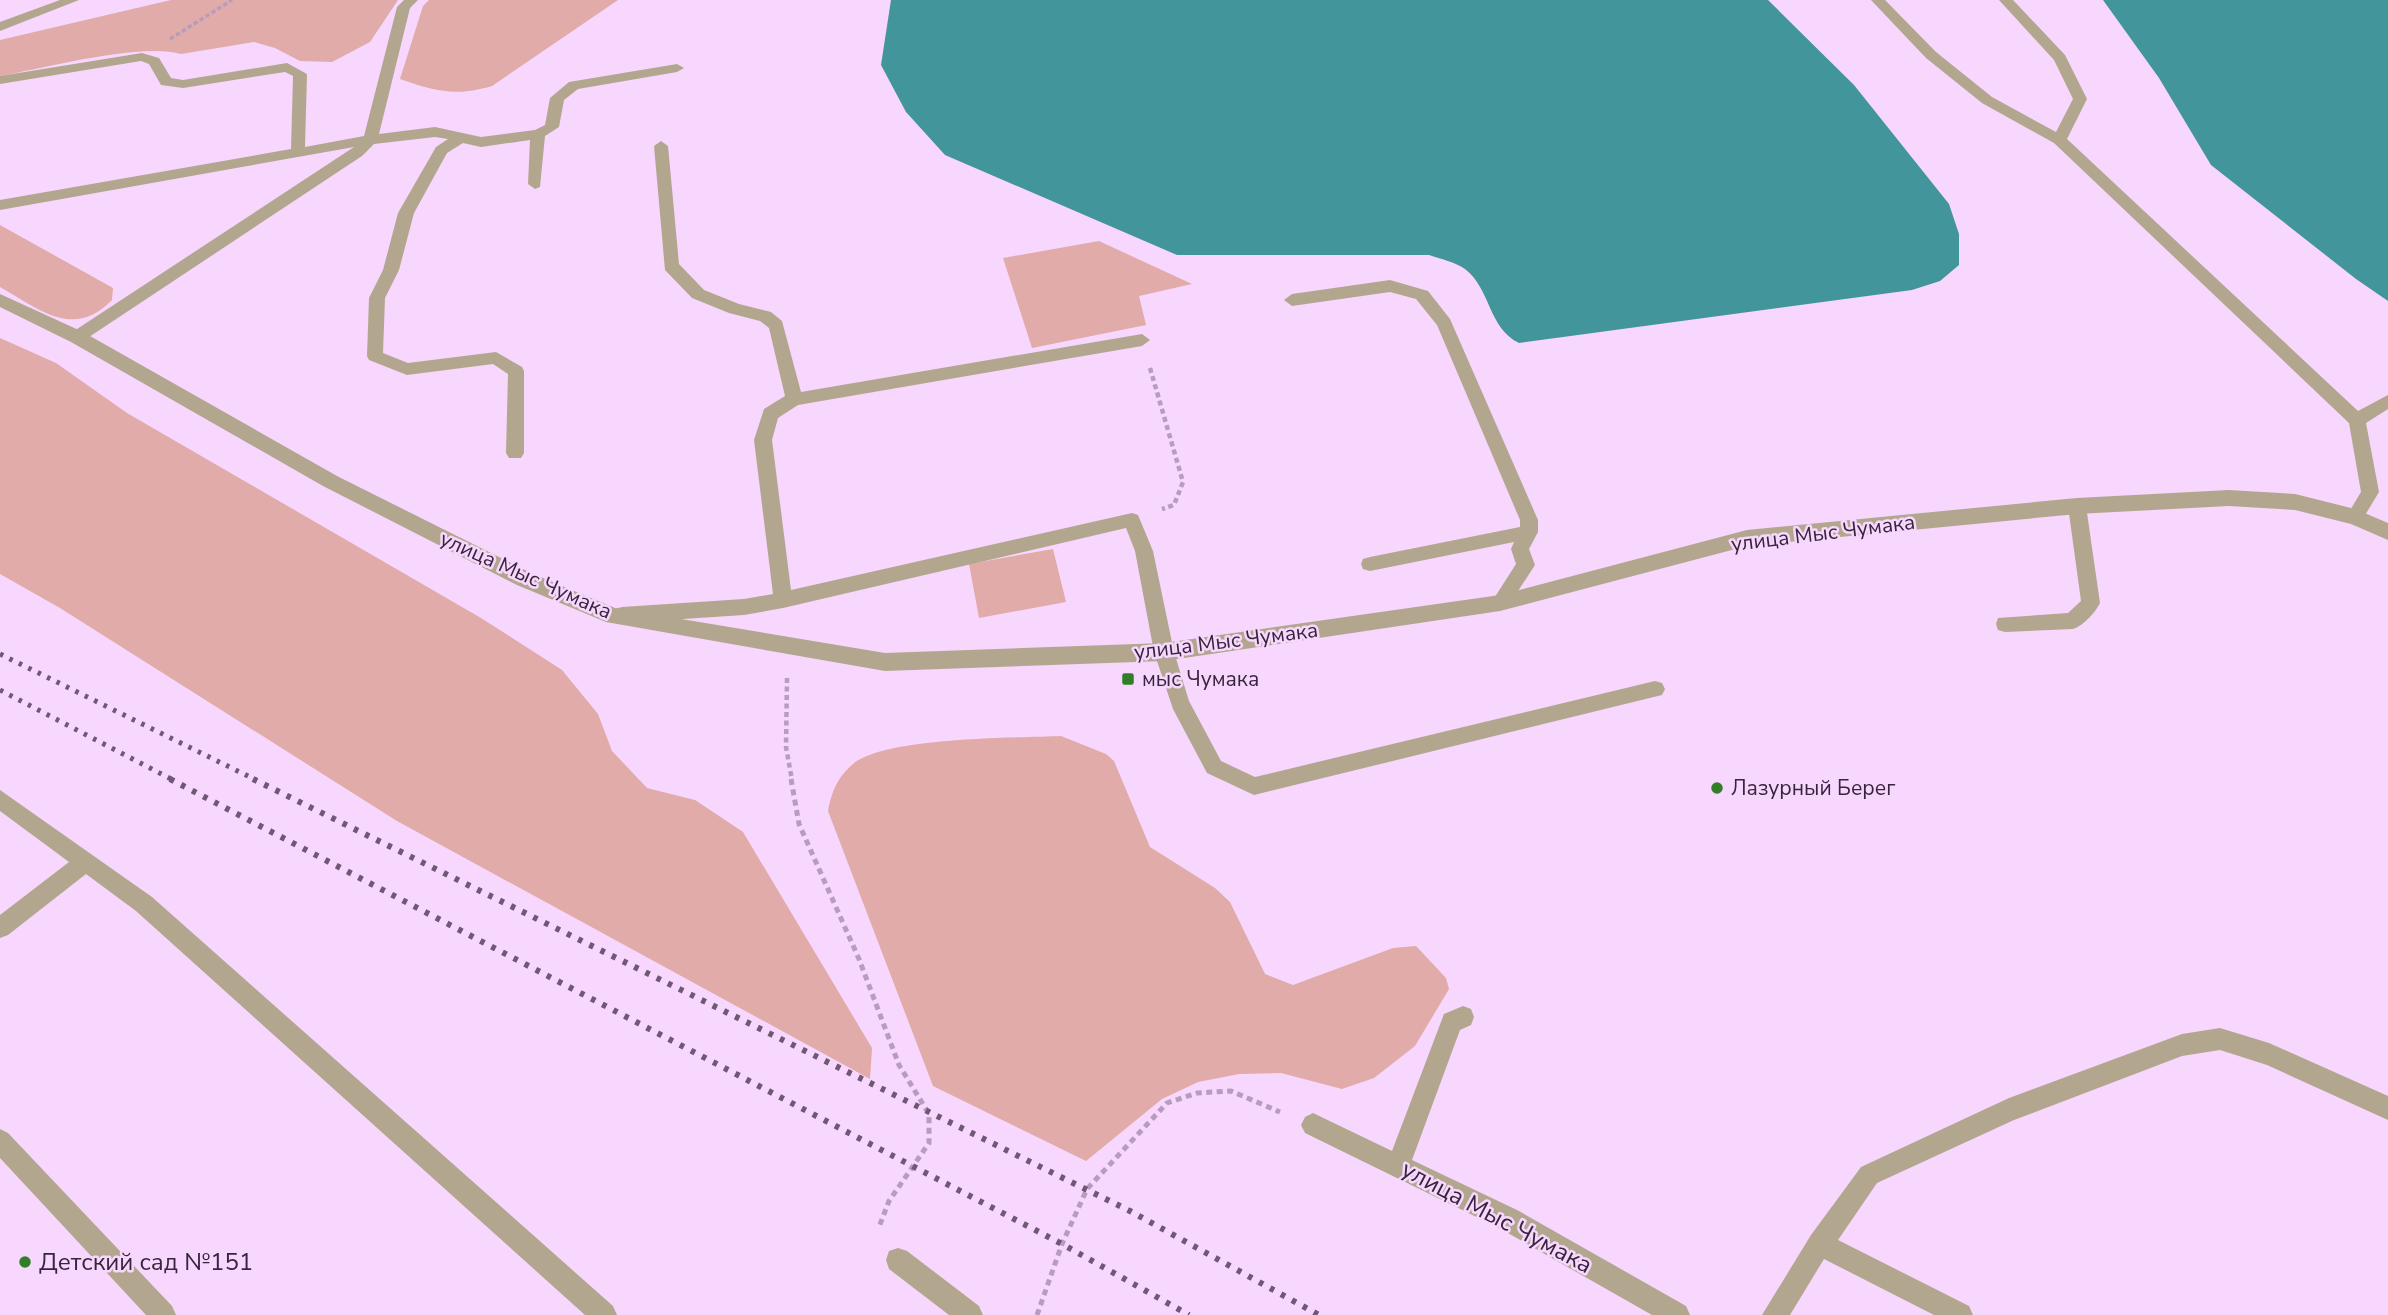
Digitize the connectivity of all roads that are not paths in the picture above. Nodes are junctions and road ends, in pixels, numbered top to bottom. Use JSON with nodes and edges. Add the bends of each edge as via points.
{"nodes":[{"id":1,"x":72,"y":0,"type":"edge"},
{"id":2,"x":411,"y":0,"type":"edge"},
{"id":3,"x":1878,"y":0,"type":"edge"},
{"id":4,"x":2006,"y":0,"type":"edge"},
{"id":5,"x":0,"y":27,"type":"edge"},
{"id":6,"x":677,"y":68,"type":"dead end"},
{"id":7,"x":0,"y":80,"type":"edge"},
{"id":8,"x":538,"y":134,"type":"junction"},
{"id":9,"x":458,"y":139,"type":"junction"},
{"id":10,"x":370,"y":140,"type":"junction"},
{"id":11,"x":2059,"y":140,"type":"junction"},
{"id":12,"x":661,"y":146,"type":"dead end"},
{"id":13,"x":298,"y":153,"type":"junction"},
{"id":14,"x":535,"y":184,"type":"dead end"},
{"id":15,"x":0,"y":205,"type":"edge"},
{"id":16,"x":0,"y":300,"type":"edge"},
{"id":17,"x":1292,"y":300,"type":"dead end"},
{"id":18,"x":77,"y":337,"type":"junction"},
{"id":19,"x":1142,"y":340,"type":"road end"},
{"id":20,"x":794,"y":399,"type":"junction"},
{"id":21,"x":2388,"y":401,"type":"edge"},
{"id":22,"x":2357,"y":420,"type":"junction"},
{"id":23,"x":514,"y":453,"type":"dead end"},
{"id":24,"x":2077,"y":506,"type":"junction"},
{"id":25,"x":2355,"y":517,"type":"junction"},
{"id":26,"x":1529,"y":532,"type":"junction"},
{"id":27,"x":2388,"y":532,"type":"edge"},
{"id":28,"x":1370,"y":564,"type":"dead end"},
{"id":29,"x":783,"y":600,"type":"junction"},
{"id":30,"x":1500,"y":603,"type":"junction"},
{"id":31,"x":613,"y":616,"type":"junction"},
{"id":32,"x":2005,"y":624,"type":"dead end"},
{"id":33,"x":1164,"y":652,"type":"junction"},
{"id":34,"x":1655,"y":689,"type":"dead end"},
{"id":35,"x":0,"y":799,"type":"edge"},
{"id":36,"x":85,"y":862,"type":"junction"},
{"id":37,"x":0,"y":928,"type":"edge"},
{"id":38,"x":1462,"y":1017,"type":"dead end"},
{"id":39,"x":2388,"y":1108,"type":"edge"},
{"id":40,"x":1313,"y":1125,"type":"road end"},
{"id":41,"x":0,"y":1141,"type":"edge"},
{"id":42,"x":1398,"y":1166,"type":"junction"},
{"id":43,"x":1819,"y":1244,"type":"junction"},
{"id":44,"x":898,"y":1260,"type":"road end"},
{"id":45,"x":163,"y":1315,"type":"edge"},
{"id":46,"x":604,"y":1315,"type":"edge"},
{"id":47,"x":970,"y":1315,"type":"edge"},
{"id":48,"x":1677,"y":1315,"type":"edge"},
{"id":49,"x":1775,"y":1315,"type":"edge"},
{"id":50,"x":1960,"y":1315,"type":"edge"}],
"edges":[{"from":1,"to":5,"type":"lane"},
{"from":2,"to":10,"type":"lane","via":[[404,7]]},
{"from":3,"to":11,"type":"lane","via":[[1931,55],[1987,100]]},
{"from":4,"to":11,"type":"lane","via":[[2060,58],[2080,99]]},
{"from":6,"to":8,"type":"lane","via":[[574,85],[557,98],[552,127]]},
{"from":7,"to":13,"type":"lane","via":[[142,57],[154,61],[166,82],[183,84],[287,67],[300,75]]},
{"from":8,"to":9,"type":"lane","via":[[481,142]]},
{"from":8,"to":14,"type":"lane"},
{"from":9,"to":10,"type":"lane","via":[[435,132]]},
{"from":9,"to":23,"type":"lane","via":[[441,150],[406,213],[391,270],[377,298],[375,356],[407,369],[496,358],[516,371]]},
{"from":10,"to":13,"type":"lane"},
{"from":10,"to":18,"type":"lane","via":[[357,153]]},
{"from":11,"to":22,"type":"lane"},
{"from":12,"to":20,"type":"lane","via":[[671,266],[698,294],[765,316],[776,325]]},
{"from":13,"to":15,"type":"lane"},
{"from":16,"to":18,"type":"street","name":"улица Мыс Чумака"},
{"from":17,"to":26,"type":"lane","via":[[1390,286],[1422,295],[1444,323],[1529,520]]},
{"from":18,"to":31,"type":"street","name":"улица Мыс Чумака","via":[[330,481],[524,579]]},
{"from":19,"to":20,"type":"lane"},
{"from":20,"to":29,"type":"lane","via":[[770,414],[763,440]]},
{"from":21,"to":22,"type":"lane"},
{"from":22,"to":25,"type":"lane","via":[[2370,492]]},
{"from":24,"to":25,"type":"street","name":"улица Мыс Чумака","via":[[2229,498],[2295,502]]},
{"from":24,"to":30,"type":"street","name":"улица Мыс Чумака","via":[[1747,538]]},
{"from":24,"to":32,"type":"lane","via":[[2091,603],[2073,621]]},
{"from":25,"to":27,"type":"street","name":"улица Мыс Чумака"},
{"from":26,"to":28,"type":"lane"},
{"from":26,"to":30,"type":"lane","via":[[1520,549],[1526,565]]},
{"from":29,"to":31,"type":"lane"},
{"from":29,"to":33,"type":"lane","via":[[1132,520],[1144,551]]},
{"from":30,"to":33,"type":"street","name":"улица Мыс Чумака"},
{"from":31,"to":33,"type":"street","name":"улица Мыс Чумака","via":[[885,662]]},
{"from":33,"to":34,"type":"lane","via":[[1180,703],[1214,767],[1254,786]]},
{"from":35,"to":36,"type":"lane"},
{"from":36,"to":37,"type":"lane"},
{"from":36,"to":46,"type":"lane","via":[[144,904]]},
{"from":38,"to":42,"type":"lane","via":[[1452,1022]]},
{"from":39,"to":43,"type":"lane","via":[[2269,1054],[2221,1039],[2182,1045],[2009,1110],[1869,1175]]},
{"from":40,"to":42,"type":"lane","name":"улица Мыс Чумака"},
{"from":41,"to":45,"type":"lane"},
{"from":42,"to":48,"type":"lane","name":"улица Мыс Чумака","via":[[1508,1219]]},
{"from":43,"to":49,"type":"lane"},
{"from":43,"to":50,"type":"lane"},
{"from":44,"to":47,"type":"lane"}]}
